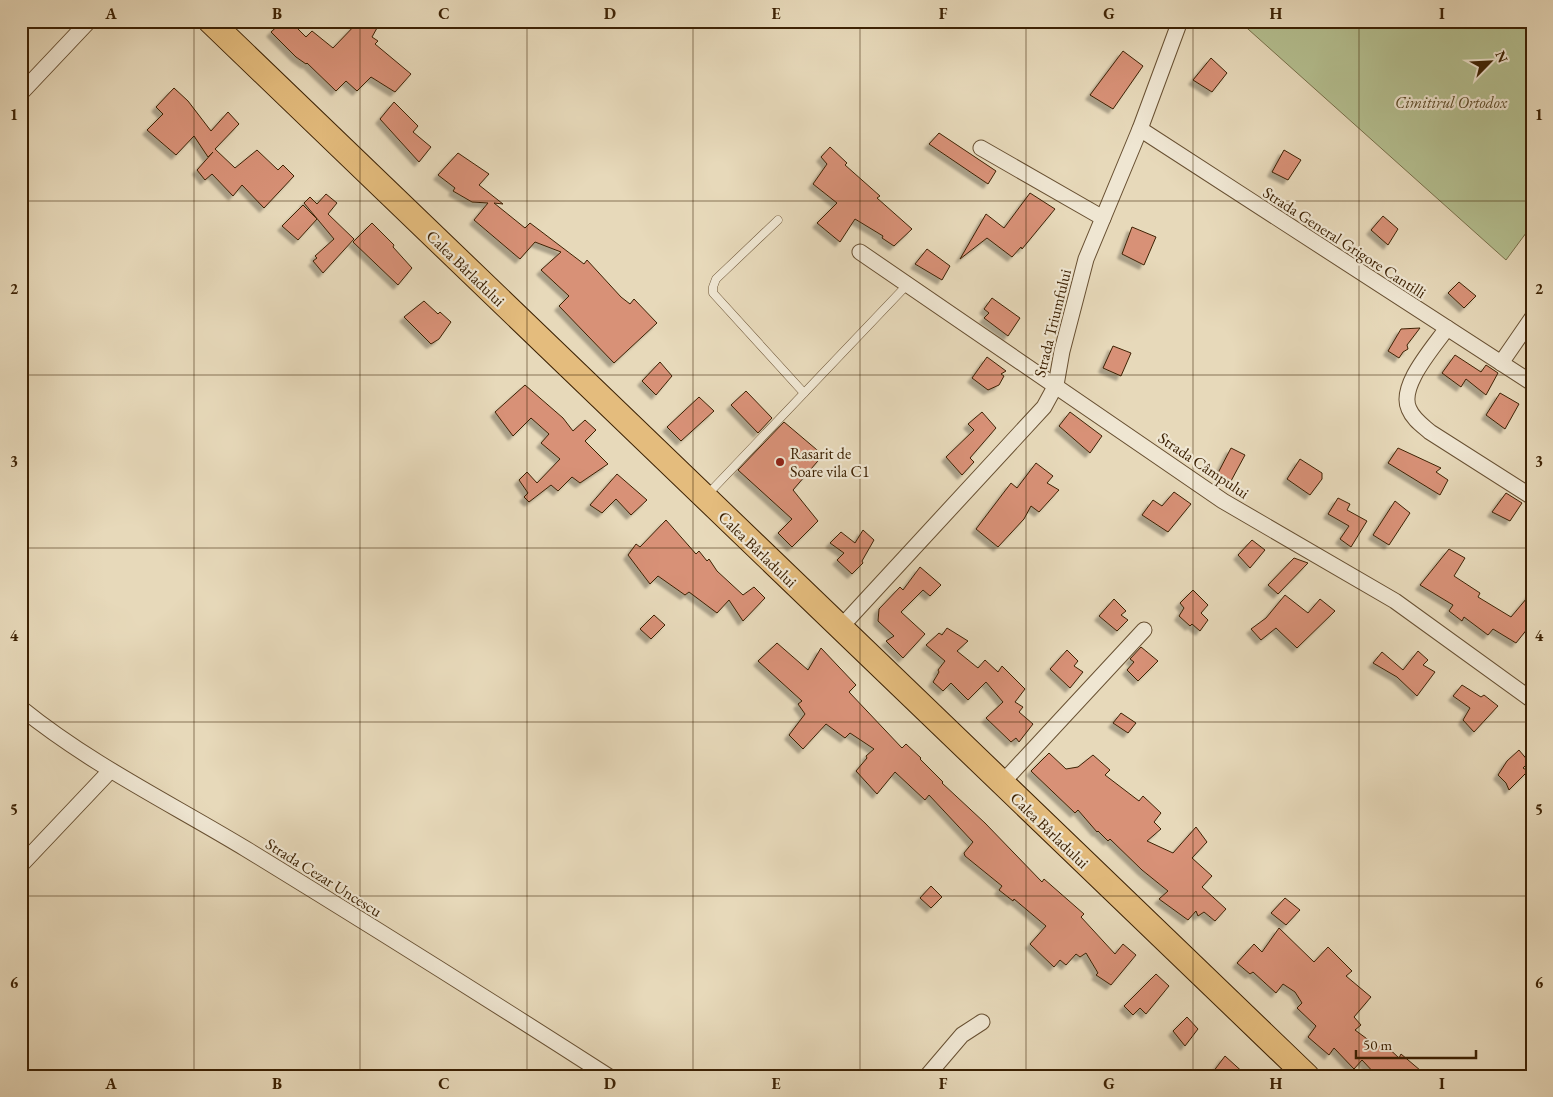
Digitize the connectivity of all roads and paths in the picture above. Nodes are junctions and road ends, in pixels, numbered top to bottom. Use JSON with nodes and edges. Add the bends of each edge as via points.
{"nodes":[{"id":1,"x":90,"y":21,"type":"edge"},
{"id":2,"x":210,"y":21,"type":"edge"},
{"id":3,"x":1180,"y":21,"type":"edge"},
{"id":4,"x":21,"y":94,"type":"edge"},
{"id":5,"x":1140,"y":129,"type":"junction"},
{"id":6,"x":981,"y":148,"type":"dead end"},
{"id":7,"x":1103,"y":218,"type":"junction"},
{"id":8,"x":778,"y":220,"type":"dead end"},
{"id":9,"x":860,"y":252,"type":"dead end"},
{"id":10,"x":907,"y":284,"type":"junction"},
{"id":11,"x":1532,"y":318,"type":"edge"},
{"id":12,"x":1447,"y":328,"type":"junction"},
{"id":13,"x":1501,"y":363,"type":"junction"},
{"id":14,"x":1532,"y":383,"type":"edge"},
{"id":15,"x":1056,"y":385,"type":"junction"},
{"id":16,"x":804,"y":394,"type":"junction"},
{"id":17,"x":1532,"y":497,"type":"edge"},
{"id":18,"x":705,"y":498,"type":"junction"},
{"id":19,"x":840,"y":628,"type":"junction"},
{"id":20,"x":1144,"y":630,"type":"dead end"},
{"id":21,"x":1532,"y":700,"type":"edge"},
{"id":22,"x":21,"y":708,"type":"edge"},
{"id":23,"x":110,"y":771,"type":"junction"},
{"id":24,"x":1002,"y":784,"type":"junction"},
{"id":25,"x":21,"y":865,"type":"edge"},
{"id":26,"x":982,"y":1022,"type":"dead end"},
{"id":27,"x":608,"y":1076,"type":"edge"},
{"id":28,"x":927,"y":1076,"type":"edge"},
{"id":29,"x":1306,"y":1076,"type":"edge"}],
"edges":[{"from":1,"to":4,"type":"street"},
{"from":2,"to":18,"type":"main road","name":"Calea Bârladului"},
{"from":3,"to":5,"type":"street","name":"Strada Triumfului"},
{"from":5,"to":7,"type":"street","name":"Strada Triumfului"},
{"from":5,"to":12,"type":"street","name":"Strada General Grigore Cantilli"},
{"from":6,"to":7,"type":"street"},
{"from":7,"to":15,"type":"street","name":"Strada Triumfului","via":[[1086,259]]},
{"from":8,"to":16,"type":"lane","via":[[716,278],[713,294]]},
{"from":9,"to":10,"type":"street","name":"Strada Câmpului"},
{"from":10,"to":15,"type":"street","name":"Strada Câmpului"},
{"from":10,"to":16,"type":"lane"},
{"from":11,"to":13,"type":"street"},
{"from":12,"to":13,"type":"street","name":"Strada General Grigore Cantilli"},
{"from":12,"to":17,"type":"street","via":[[1410,382],[1406,399],[1409,409],[1430,432]]},
{"from":13,"to":14,"type":"street","name":"Strada General Grigore Cantilli"},
{"from":15,"to":19,"type":"street","name":"Strada Triumfului","via":[[1030,424]]},
{"from":15,"to":21,"type":"street","name":"Strada Câmpului","via":[[1223,501],[1395,601]]},
{"from":16,"to":18,"type":"lane"},
{"from":18,"to":19,"type":"main road","name":"Calea Bârladului"},
{"from":19,"to":24,"type":"main road","name":"Calea Bârladului"},
{"from":20,"to":24,"type":"street"},
{"from":22,"to":23,"type":"street","name":"Strada Cezar Uncescu","via":[[50,732]]},
{"from":23,"to":25,"type":"street"},
{"from":23,"to":27,"type":"street","name":"Strada Cezar Uncescu","via":[[244,848]]},
{"from":24,"to":29,"type":"main road","name":"Calea Bârladului"},
{"from":26,"to":28,"type":"street","via":[[962,1035]]}]}
